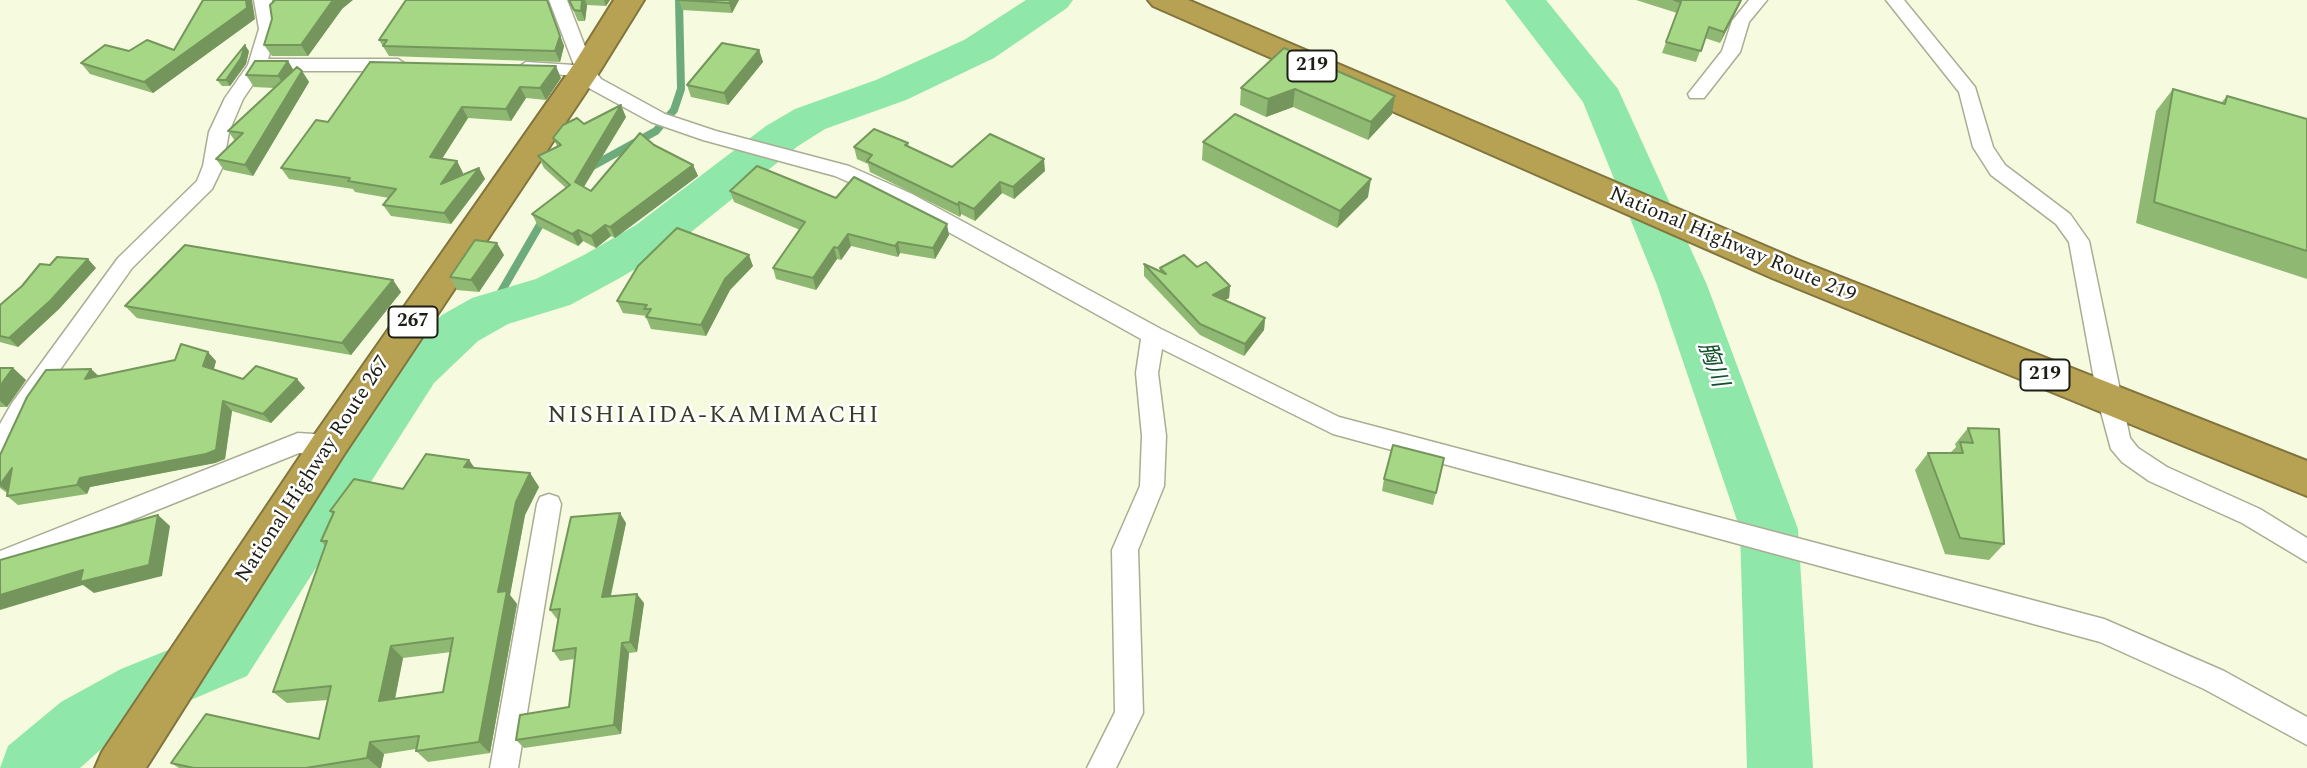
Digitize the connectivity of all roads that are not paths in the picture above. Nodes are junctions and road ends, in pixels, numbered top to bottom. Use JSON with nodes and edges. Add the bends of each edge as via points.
{"nodes":[{"id":1,"x":264,"y":0,"type":"edge"},
{"id":2,"x":558,"y":0,"type":"edge"},
{"id":3,"x":629,"y":0,"type":"edge"},
{"id":4,"x":1163,"y":0,"type":"edge"},
{"id":5,"x":1758,"y":0,"type":"edge"},
{"id":6,"x":1895,"y":0,"type":"edge"},
{"id":7,"x":257,"y":65,"type":"junction"},
{"id":8,"x":416,"y":65,"type":"edge"},
{"id":9,"x":508,"y":67,"type":"edge"},
{"id":10,"x":585,"y":71,"type":"junction"},
{"id":11,"x":1697,"y":94,"type":"dead end"},
{"id":12,"x":1153,"y":335,"type":"junction"},
{"id":13,"x":2109,"y":401,"type":"junction"},
{"id":14,"x":329,"y":445,"type":"junction"},
{"id":15,"x":0,"y":446,"type":"edge"},
{"id":16,"x":2307,"y":479,"type":"edge"},
{"id":17,"x":549,"y":504,"type":"dead end"},
{"id":18,"x":2307,"y":551,"type":"edge"},
{"id":19,"x":0,"y":562,"type":"edge"},
{"id":20,"x":2307,"y":732,"type":"edge"},
{"id":21,"x":119,"y":768,"type":"edge"},
{"id":22,"x":503,"y":768,"type":"edge"},
{"id":23,"x":1101,"y":768,"type":"edge"}],
"edges":[{"from":1,"to":7,"type":"street","via":[[268,29]]},
{"from":2,"to":10,"type":"street"},
{"from":3,"to":10,"type":"highway","name":"National Highway Route 267","number":"267"},
{"from":4,"to":13,"type":"highway","name":"National Highway Route 219","number":"219","via":[[1785,269]]},
{"from":5,"to":11,"type":"street","via":[[1741,21],[1731,52]]},
{"from":6,"to":13,"type":"street","via":[[1968,91],[1983,147],[1998,170],[2063,219],[2080,241]]},
{"from":7,"to":8,"type":"street"},
{"from":7,"to":15,"type":"street","via":[[234,98],[219,132],[205,184],[125,263],[20,409]]},
{"from":9,"to":10,"type":"street"},
{"from":10,"to":12,"type":"street","via":[[594,83],[666,120],[842,171],[905,199]]},
{"from":10,"to":14,"type":"highway","name":"National Highway Route 267","number":"267"},
{"from":12,"to":20,"type":"street","via":[[1333,425],[2104,631],[2214,680]]},
{"from":12,"to":23,"type":"street","via":[[1147,373],[1154,436],[1152,486],[1125,550],[1129,713]]},
{"from":13,"to":16,"type":"highway","name":"National Highway Route 219","number":"219"},
{"from":13,"to":18,"type":"street","via":[[2119,442],[2130,455],[2158,474],[2251,516]]},
{"from":14,"to":19,"type":"street","via":[[298,443]]},
{"from":14,"to":21,"type":"highway","name":"National Highway Route 267","number":"267"},
{"from":17,"to":22,"type":"street"}]}
